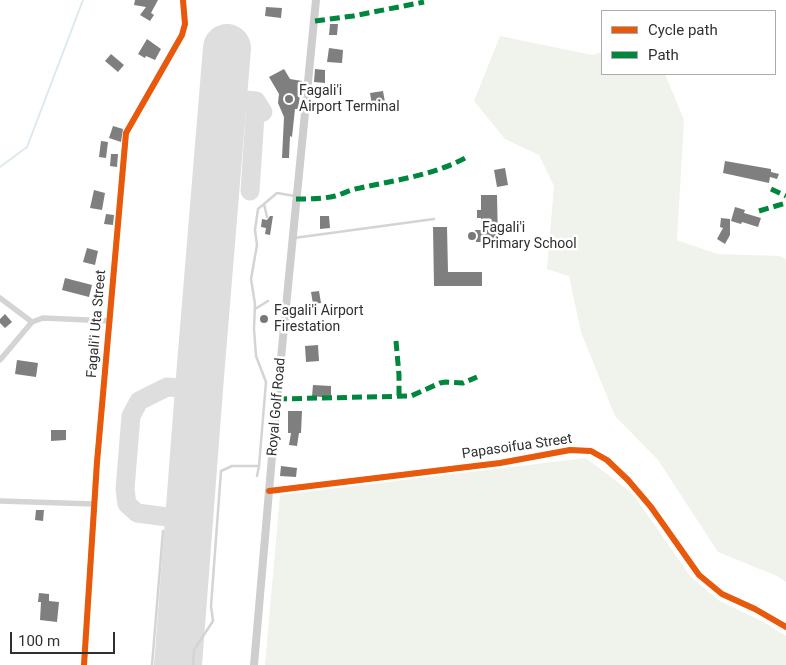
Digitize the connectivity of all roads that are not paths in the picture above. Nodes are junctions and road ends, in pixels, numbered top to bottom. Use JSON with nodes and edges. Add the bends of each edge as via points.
{"nodes":[{"id":1,"x":183,"y":0,"type":"edge"},
{"id":2,"x":316,"y":0,"type":"edge"},
{"id":3,"x":296,"y":196,"type":"junction"},
{"id":4,"x":264,"y":204,"type":"junction"},
{"id":5,"x":267,"y":216,"type":"dead end"},
{"id":6,"x":434,"y":219,"type":"dead end"},
{"id":7,"x":292,"y":238,"type":"junction"},
{"id":8,"x":0,"y":298,"type":"edge"},
{"id":9,"x":268,"y":301,"type":"dead end"},
{"id":10,"x":255,"y":310,"type":"junction"},
{"id":11,"x":32,"y":322,"type":"junction"},
{"id":12,"x":110,"y":322,"type":"junction"},
{"id":13,"x":0,"y":360,"type":"edge"},
{"id":14,"x":259,"y":466,"type":"junction"},
{"id":15,"x":257,"y":476,"type":"dead end"},
{"id":16,"x":270,"y":491,"type":"junction"},
{"id":17,"x":0,"y":501,"type":"edge"},
{"id":18,"x":94,"y":504,"type":"junction"},
{"id":19,"x":163,"y":531,"type":"dead end"},
{"id":20,"x":786,"y":627,"type":"edge"},
{"id":21,"x":84,"y":665,"type":"edge"},
{"id":22,"x":152,"y":665,"type":"edge"},
{"id":23,"x":192,"y":665,"type":"edge"},
{"id":24,"x":254,"y":665,"type":"edge"}],
"edges":[{"from":1,"to":12,"type":"street","name":"Fagali'i Uta Street","via":[[185,24],[182,35],[126,133]]},
{"from":2,"to":3,"type":"main road","name":"Royal Golf Road"},
{"from":3,"to":4,"type":"lane","via":[[278,193]]},
{"from":3,"to":7,"type":"main road","name":"Royal Golf Road"},
{"from":4,"to":5,"type":"lane"},
{"from":4,"to":10,"type":"lane","via":[[258,209],[255,230],[258,245],[251,279]]},
{"from":6,"to":7,"type":"lane"},
{"from":7,"to":16,"type":"main road","name":"Royal Golf Road"},
{"from":8,"to":11,"type":"street"},
{"from":9,"to":10,"type":"lane"},
{"from":10,"to":14,"type":"lane","via":[[256,356],[266,382]]},
{"from":11,"to":12,"type":"street","via":[[43,318]]},
{"from":11,"to":13,"type":"street"},
{"from":12,"to":18,"type":"street","name":"Fagali'i Uta Street"},
{"from":14,"to":15,"type":"lane"},
{"from":14,"to":23,"type":"lane","via":[[232,466],[221,472],[211,606],[213,621],[194,650]]},
{"from":16,"to":20,"type":"street","name":"Papasoifua Street","via":[[500,463],[570,450],[591,451],[607,460],[628,480],[699,575],[722,594]]},
{"from":16,"to":24,"type":"main road","name":"Royal Golf Road"},
{"from":17,"to":18,"type":"street"},
{"from":18,"to":21,"type":"street","name":"Fagali'i Uta Street"},
{"from":19,"to":22,"type":"lane"}]}
